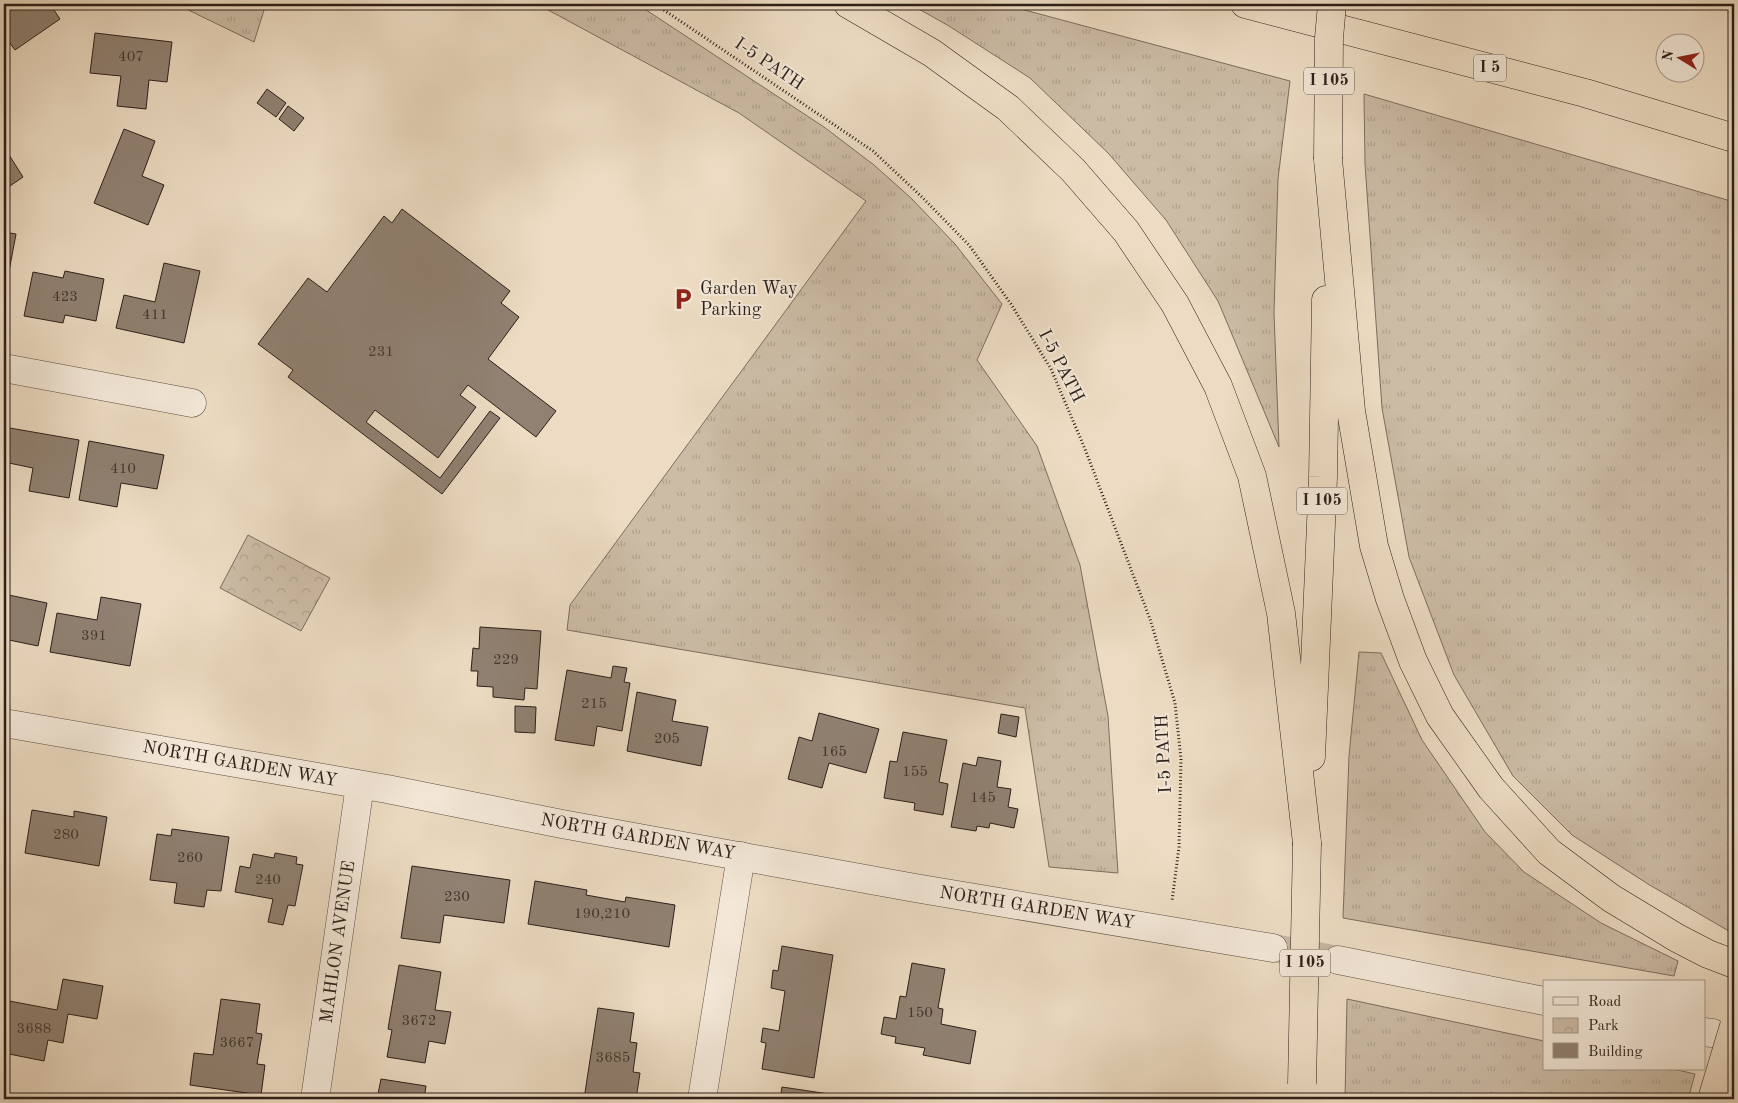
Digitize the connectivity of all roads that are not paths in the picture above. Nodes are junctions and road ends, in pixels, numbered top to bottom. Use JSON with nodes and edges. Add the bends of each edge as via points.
{"nodes":[{"id":1,"x":848,"y":4,"type":"edge"},
{"id":2,"x":1245,"y":4,"type":"edge"},
{"id":3,"x":1332,"y":4,"type":"edge"},
{"id":4,"x":1734,"y":138,"type":"edge"},
{"id":5,"x":1328,"y":159,"type":"junction"},
{"id":6,"x":4,"y":368,"type":"edge"},
{"id":7,"x":192,"y":403,"type":"dead end"},
{"id":8,"x":4,"y":723,"type":"edge"},
{"id":9,"x":360,"y":785,"type":"junction"},
{"id":10,"x":1307,"y":843,"type":"junction"},
{"id":11,"x":742,"y":856,"type":"junction"},
{"id":12,"x":1273,"y":948,"type":"tunnel mouth"},
{"id":13,"x":1338,"y":960,"type":"tunnel mouth"},
{"id":14,"x":1734,"y":964,"type":"edge"},
{"id":15,"x":1543,"y":1001,"type":"edge"},
{"id":16,"x":1717,"y":1031,"type":"edge"},
{"id":17,"x":1301,"y":1092,"type":"edge"},
{"id":18,"x":315,"y":1099,"type":"edge"},
{"id":19,"x":702,"y":1099,"type":"edge"},
{"id":20,"x":1712,"y":1099,"type":"edge"}],
"edges":[{"from":1,"to":10,"type":"highway","via":[[932,53],[1008,108],[1073,170],[1126,231],[1175,304],[1218,386],[1252,476],[1281,613]]},
{"from":2,"to":4,"type":"highway","number":"I 5","via":[[1585,93]]},
{"from":3,"to":5,"type":"highway","number":"I 105","bridge":true},
{"from":5,"to":10,"type":"highway","number":"I 105","via":[[1323,476]]},
{"from":5,"to":14,"type":"highway","via":[[1351,411],[1374,546],[1413,661],[1440,716],[1491,788],[1549,852],[1619,903],[1677,938]]},
{"from":6,"to":7,"type":"street"},
{"from":8,"to":9,"type":"street","name":"NORTH GARDEN WAY"},
{"from":9,"to":11,"type":"street","name":"NORTH GARDEN WAY"},
{"from":9,"to":18,"type":"street","name":"MAHLON AVENUE"},
{"from":10,"to":17,"type":"highway","number":"I 105","bridge":true},
{"from":11,"to":12,"type":"street","name":"NORTH GARDEN WAY"},
{"from":11,"to":19,"type":"street"},
{"from":13,"to":15,"type":"street"},
{"from":16,"to":20,"type":"highway","bridge":true}]}
